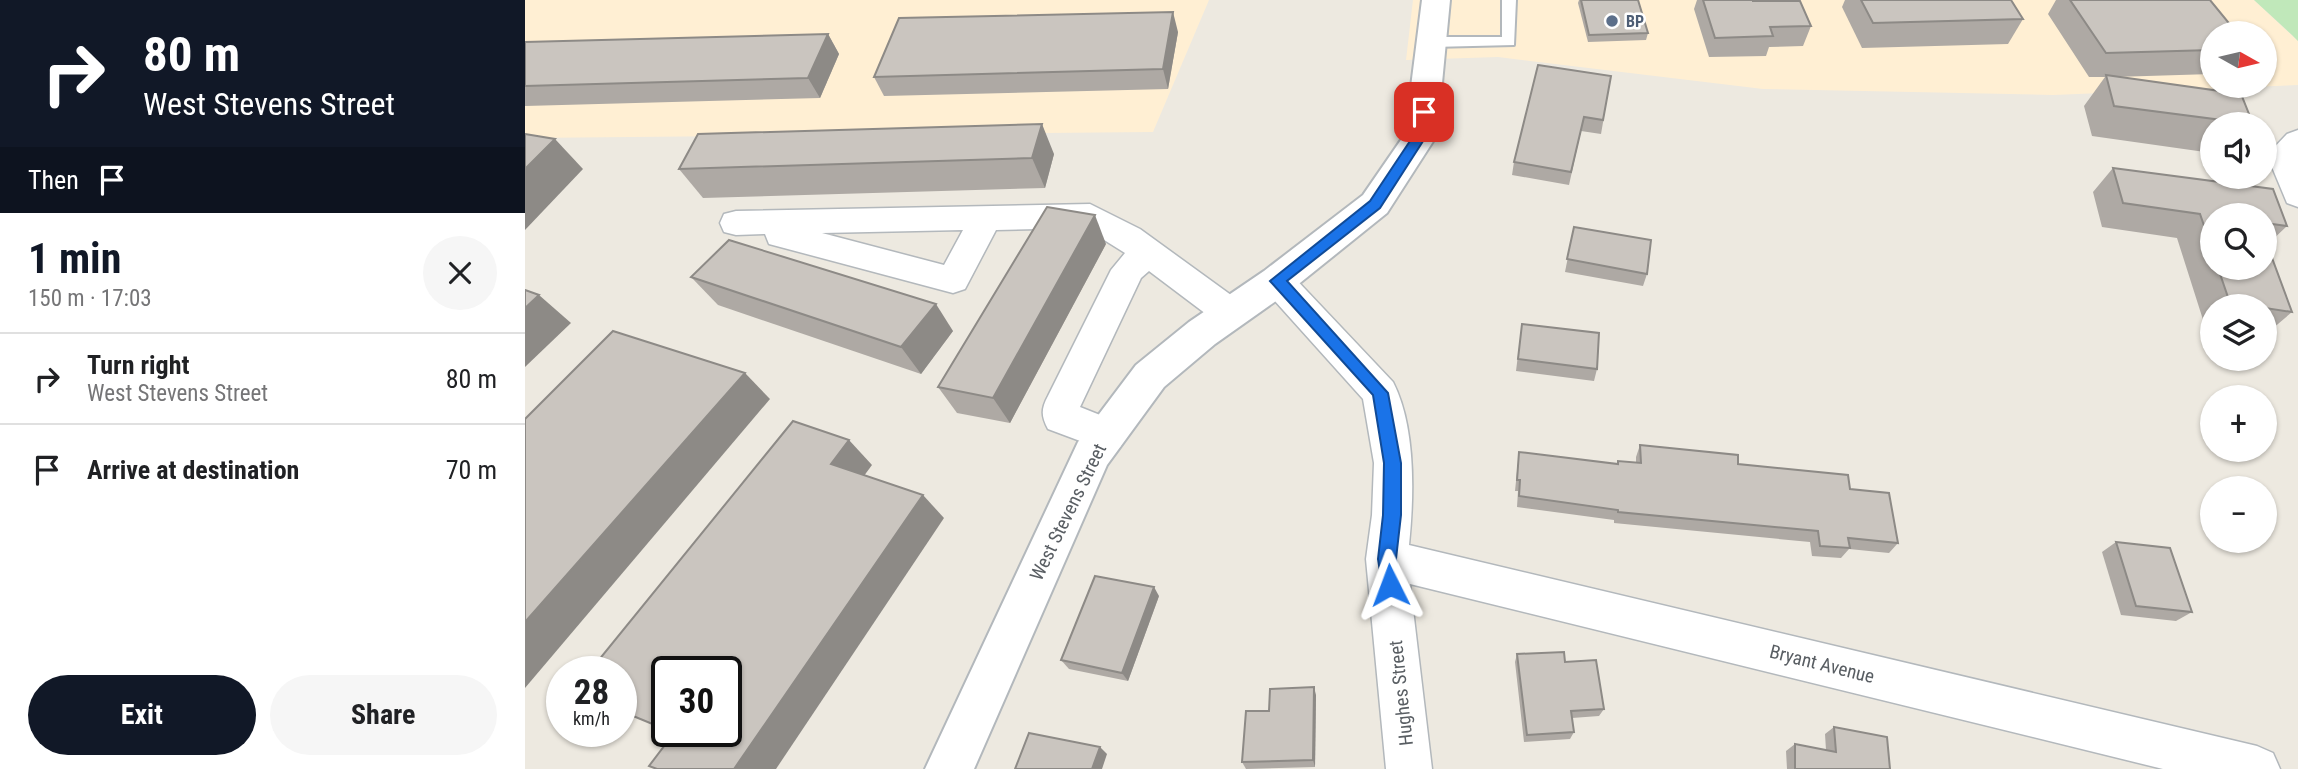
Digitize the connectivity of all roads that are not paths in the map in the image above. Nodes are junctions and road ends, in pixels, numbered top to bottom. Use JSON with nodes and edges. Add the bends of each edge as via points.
{"nodes":[{"id":1,"x":1436,"y":0,"type":"edge"},
{"id":2,"x":1509,"y":0,"type":"edge"},
{"id":3,"x":1432,"y":42,"type":"junction"},
{"id":4,"x":2298,"y":141,"type":"edge"},
{"id":5,"x":2298,"y":195,"type":"edge"},
{"id":6,"x":985,"y":219,"type":"junction"},
{"id":7,"x":1147,"y":252,"type":"junction"},
{"id":8,"x":1277,"y":281,"type":"junction"},
{"id":9,"x":1230,"y":313,"type":"junction"},
{"id":10,"x":1107,"y":435,"type":"junction"},
{"id":11,"x":1387,"y":559,"type":"junction"},
{"id":12,"x":949,"y":769,"type":"edge"},
{"id":13,"x":1409,"y":769,"type":"edge"},
{"id":14,"x":2257,"y":769,"type":"edge"}],
"edges":[{"from":1,"to":3,"type":"street","name":"West Stevens Street"},
{"from":2,"to":3,"type":"lane","via":[[1509,42]]},
{"from":3,"to":8,"type":"street","name":"West Stevens Street","via":[[1421,135],[1375,204]]},
{"from":4,"to":5,"type":"street","via":[[2282,155]]},
{"from":6,"to":6,"type":"street","via":[[944,219],[736,223],[953,280]]},
{"from":6,"to":7,"type":"street","via":[[1090,216]]},
{"from":7,"to":9,"type":"street"},
{"from":7,"to":10,"type":"street","via":[[1128,270],[1061,407],[1061,418]]},
{"from":8,"to":9,"type":"street","name":"West Stevens Street"},
{"from":8,"to":11,"type":"street","name":"Hughes Street","via":[[1380,393],[1392,463]]},
{"from":9,"to":10,"type":"street","name":"West Stevens Street","via":[[1150,376]]},
{"from":10,"to":12,"type":"street","name":"West Stevens Street","via":[[1080,479]]},
{"from":11,"to":13,"type":"street","name":"Hughes Street"},
{"from":11,"to":14,"type":"street","name":"Bryant Avenue"}]}
